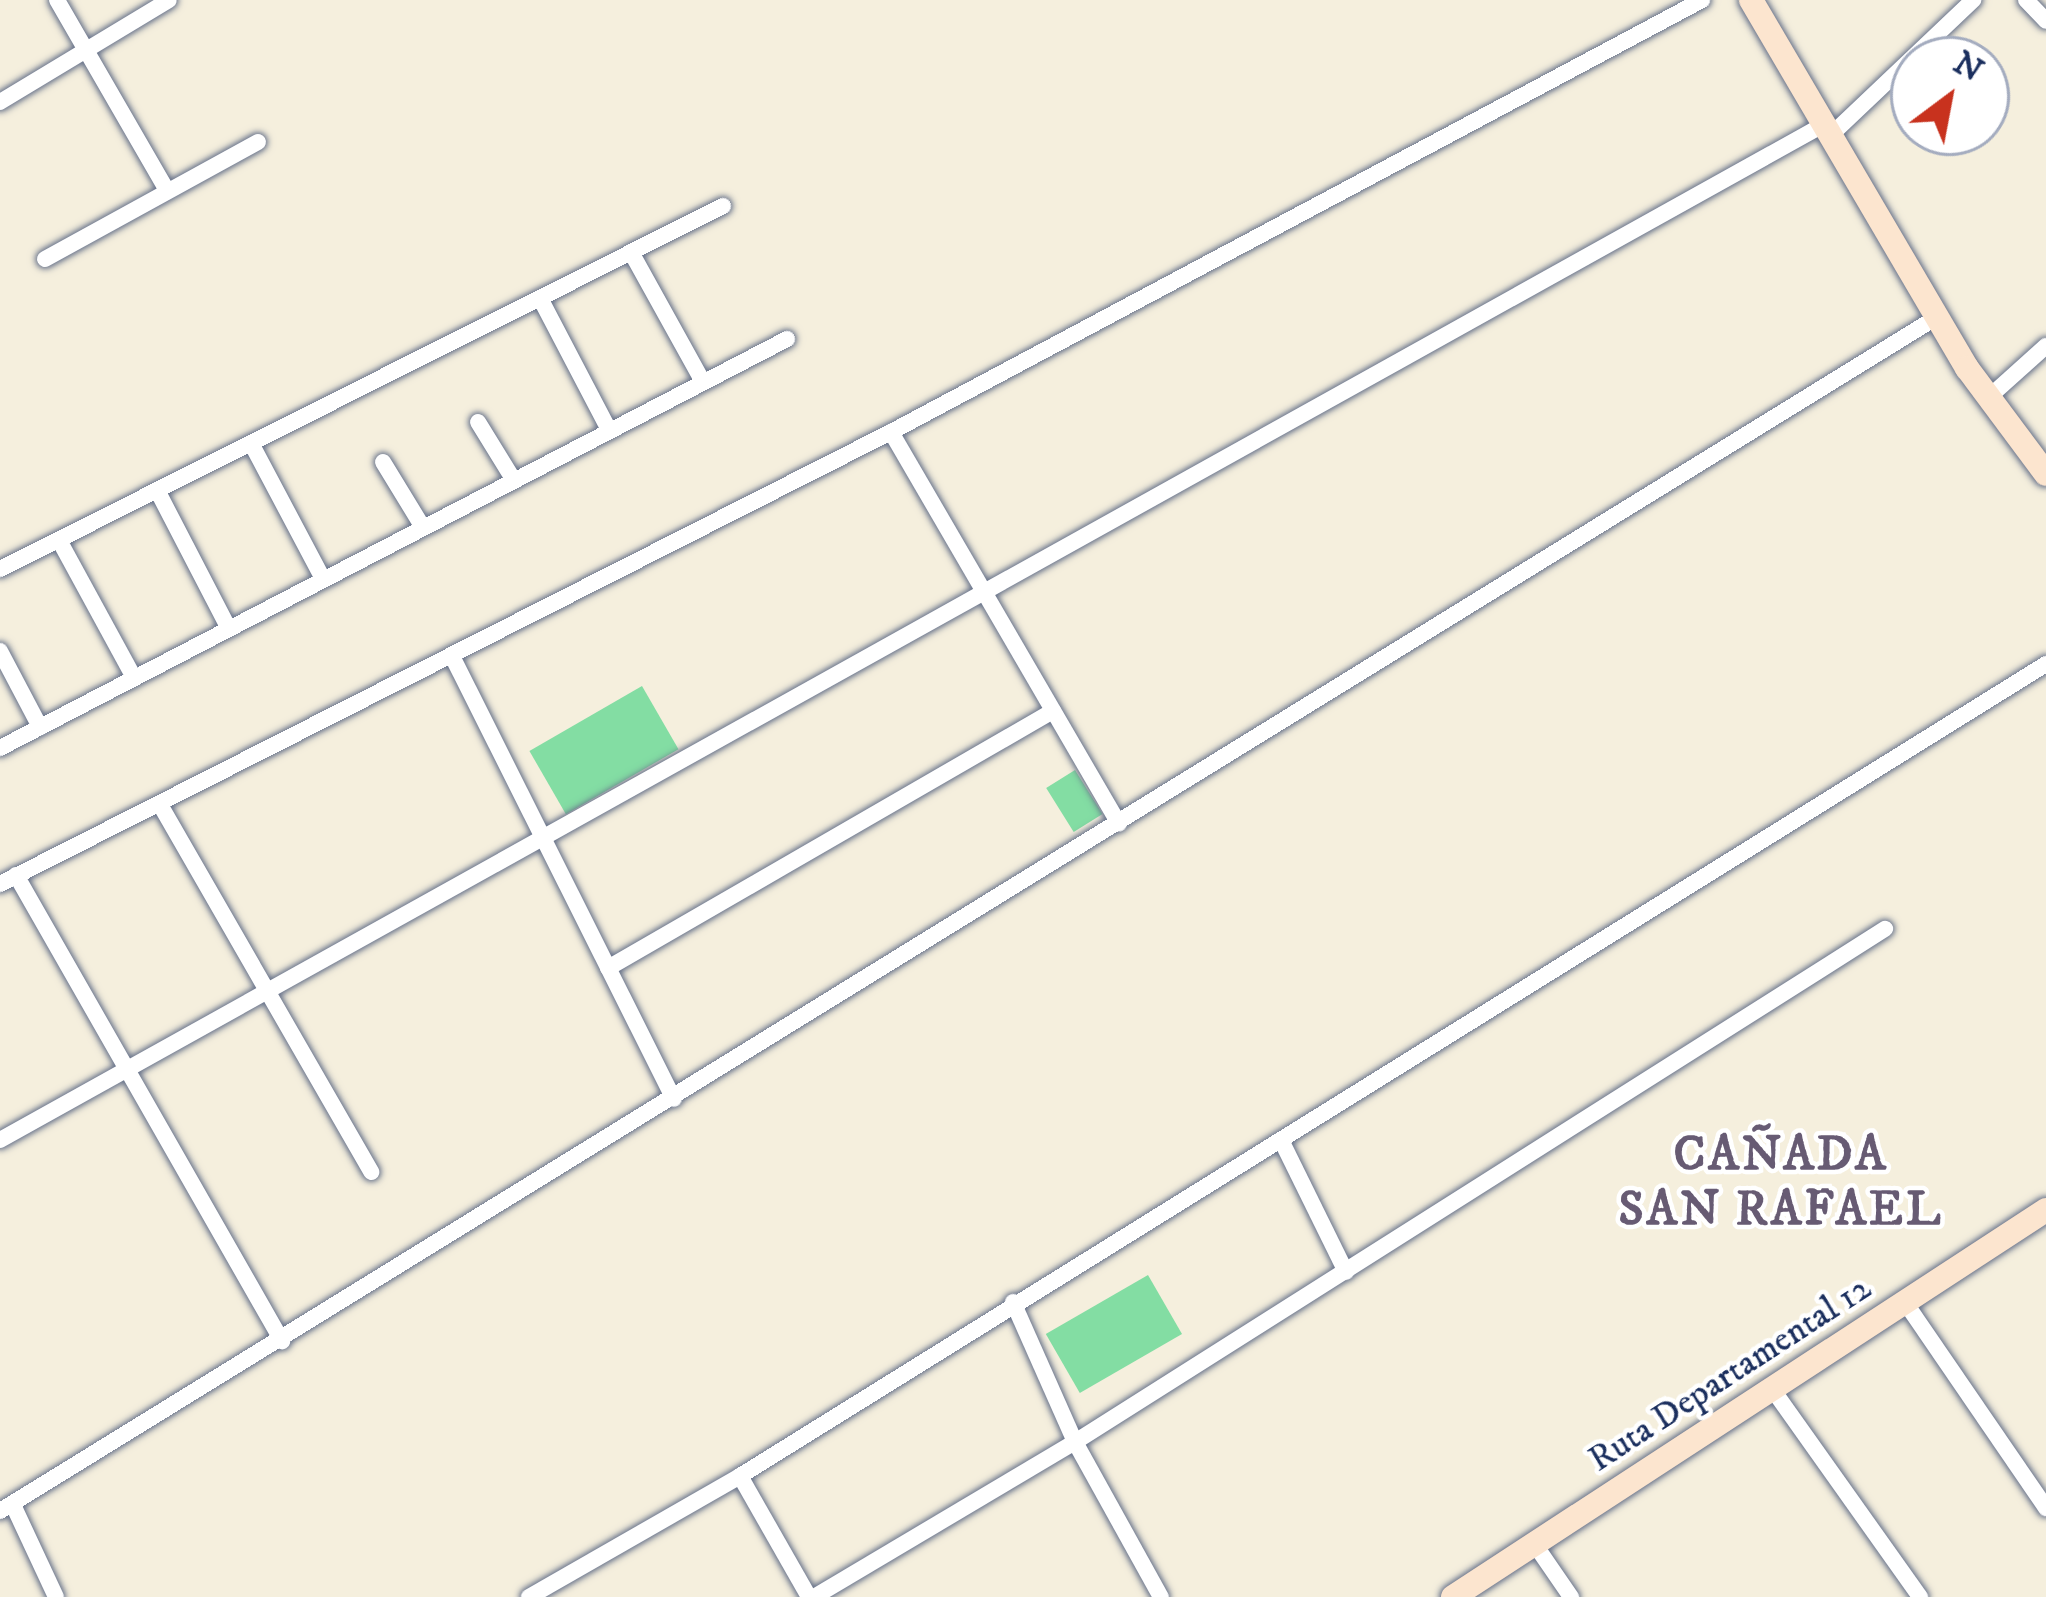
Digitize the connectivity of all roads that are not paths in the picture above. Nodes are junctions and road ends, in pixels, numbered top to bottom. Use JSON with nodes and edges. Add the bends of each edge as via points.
{"nodes":[{"id":1,"x":57,"y":0,"type":"edge"},
{"id":2,"x":169,"y":0,"type":"edge"},
{"id":3,"x":1702,"y":0,"type":"edge"},
{"id":4,"x":1751,"y":0,"type":"edge"},
{"id":5,"x":1973,"y":0,"type":"edge"},
{"id":6,"x":2026,"y":0,"type":"edge"},
{"id":7,"x":2046,"y":21,"type":"edge"},
{"id":8,"x":87,"y":51,"type":"junction"},
{"id":9,"x":0,"y":102,"type":"edge"},
{"id":10,"x":1829,"y":129,"type":"junction"},
{"id":11,"x":258,"y":142,"type":"dead end"},
{"id":12,"x":166,"y":189,"type":"junction"},
{"id":13,"x":722,"y":206,"type":"dead end"},
{"id":14,"x":631,"y":252,"type":"junction"},
{"id":15,"x":45,"y":259,"type":"dead end"},
{"id":16,"x":540,"y":298,"type":"junction"},
{"id":17,"x":1937,"y":317,"type":"junction"},
{"id":18,"x":787,"y":339,"type":"dead end"},
{"id":19,"x":2046,"y":346,"type":"edge"},
{"id":20,"x":703,"y":382,"type":"junction"},
{"id":21,"x":1988,"y":398,"type":"junction"},
{"id":22,"x":478,"y":422,"type":"dead end"},
{"id":23,"x":609,"y":430,"type":"junction"},
{"id":24,"x":891,"y":431,"type":"junction"},
{"id":25,"x":251,"y":443,"type":"junction"},
{"id":26,"x":383,"y":462,"type":"dead end"},
{"id":27,"x":2046,"y":474,"type":"edge"},
{"id":28,"x":513,"y":479,"type":"junction"},
{"id":29,"x":157,"y":490,"type":"junction"},
{"id":30,"x":422,"y":526,"type":"junction"},
{"id":31,"x":59,"y":540,"type":"junction"},
{"id":32,"x":0,"y":569,"type":"edge"},
{"id":33,"x":322,"y":577,"type":"junction"},
{"id":34,"x":984,"y":594,"type":"junction"},
{"id":35,"x":227,"y":625,"type":"junction"},
{"id":36,"x":0,"y":651,"type":"edge"},
{"id":37,"x":453,"y":658,"type":"junction"},
{"id":38,"x":2046,"y":664,"type":"edge"},
{"id":39,"x":132,"y":674,"type":"junction"},
{"id":40,"x":1053,"y":710,"type":"junction"},
{"id":41,"x":40,"y":727,"type":"junction"},
{"id":42,"x":0,"y":748,"type":"edge"},
{"id":43,"x":162,"y":808,"type":"junction"},
{"id":44,"x":1119,"y":824,"type":"junction"},
{"id":45,"x":544,"y":840,"type":"junction"},
{"id":46,"x":8,"y":880,"type":"edge"},
{"id":47,"x":1885,"y":929,"type":"dead end"},
{"id":48,"x":608,"y":968,"type":"junction"},
{"id":49,"x":270,"y":994,"type":"junction"},
{"id":50,"x":130,"y":1072,"type":"junction"},
{"id":51,"x":674,"y":1099,"type":"junction"},
{"id":52,"x":0,"y":1139,"type":"edge"},
{"id":53,"x":1282,"y":1140,"type":"junction"},
{"id":54,"x":371,"y":1172,"type":"dead end"},
{"id":55,"x":2046,"y":1211,"type":"edge"},
{"id":56,"x":1346,"y":1272,"type":"junction"},
{"id":57,"x":1013,"y":1302,"type":"junction"},
{"id":58,"x":1905,"y":1302,"type":"junction"},
{"id":59,"x":282,"y":1341,"type":"junction"},
{"id":60,"x":1773,"y":1390,"type":"junction"},
{"id":61,"x":1076,"y":1442,"type":"junction"},
{"id":62,"x":740,"y":1476,"type":"junction"},
{"id":63,"x":2046,"y":1508,"type":"edge"},
{"id":64,"x":7,"y":1509,"type":"edge"},
{"id":65,"x":1536,"y":1546,"type":"junction"},
{"id":66,"x":56,"y":1597,"type":"edge"},
{"id":67,"x":529,"y":1597,"type":"edge"},
{"id":68,"x":812,"y":1597,"type":"edge"},
{"id":69,"x":1161,"y":1597,"type":"edge"},
{"id":70,"x":1453,"y":1597,"type":"edge"},
{"id":71,"x":1571,"y":1597,"type":"edge"},
{"id":72,"x":1919,"y":1597,"type":"edge"}],
"edges":[{"from":1,"to":8,"type":"street"},
{"from":2,"to":8,"type":"street"},
{"from":3,"to":24,"type":"street"},
{"from":4,"to":10,"type":"main road"},
{"from":5,"to":10,"type":"street"},
{"from":6,"to":7,"type":"street"},
{"from":8,"to":9,"type":"street"},
{"from":8,"to":12,"type":"street"},
{"from":10,"to":17,"type":"main road"},
{"from":10,"to":34,"type":"street"},
{"from":11,"to":12,"type":"street"},
{"from":12,"to":15,"type":"street"},
{"from":13,"to":14,"type":"street"},
{"from":14,"to":16,"type":"street"},
{"from":14,"to":20,"type":"street"},
{"from":16,"to":23,"type":"street"},
{"from":16,"to":25,"type":"street"},
{"from":17,"to":21,"type":"main road"},
{"from":17,"to":44,"type":"street"},
{"from":18,"to":20,"type":"street"},
{"from":19,"to":21,"type":"street"},
{"from":20,"to":23,"type":"street"},
{"from":21,"to":27,"type":"main road"},
{"from":22,"to":28,"type":"street"},
{"from":23,"to":28,"type":"street"},
{"from":24,"to":34,"type":"street"},
{"from":24,"to":37,"type":"street"},
{"from":25,"to":29,"type":"street"},
{"from":25,"to":33,"type":"street"},
{"from":26,"to":30,"type":"street"},
{"from":28,"to":30,"type":"street"},
{"from":29,"to":31,"type":"street"},
{"from":29,"to":35,"type":"street"},
{"from":30,"to":33,"type":"street"},
{"from":31,"to":32,"type":"street"},
{"from":31,"to":39,"type":"street"},
{"from":33,"to":35,"type":"street"},
{"from":34,"to":40,"type":"street"},
{"from":34,"to":45,"type":"street"},
{"from":35,"to":39,"type":"street"},
{"from":36,"to":41,"type":"street"},
{"from":37,"to":43,"type":"street"},
{"from":37,"to":45,"type":"street"},
{"from":38,"to":53,"type":"street"},
{"from":39,"to":41,"type":"street"},
{"from":40,"to":44,"type":"street"},
{"from":40,"to":48,"type":"street"},
{"from":41,"to":42,"type":"street"},
{"from":43,"to":46,"type":"street"},
{"from":43,"to":49,"type":"street"},
{"from":44,"to":51,"type":"street"},
{"from":45,"to":48,"type":"street"},
{"from":45,"to":49,"type":"street"},
{"from":46,"to":50,"type":"street"},
{"from":47,"to":56,"type":"street"},
{"from":48,"to":51,"type":"street"},
{"from":49,"to":50,"type":"street"},
{"from":49,"to":54,"type":"street"},
{"from":50,"to":52,"type":"street"},
{"from":50,"to":59,"type":"street"},
{"from":51,"to":59,"type":"street"},
{"from":53,"to":56,"type":"street"},
{"from":53,"to":57,"type":"street"},
{"from":55,"to":58,"type":"main road","name":"Ruta Departamental 12"},
{"from":56,"to":61,"type":"street"},
{"from":57,"to":61,"type":"street"},
{"from":57,"to":62,"type":"street"},
{"from":58,"to":60,"type":"main road","name":"Ruta Departamental 12"},
{"from":58,"to":63,"type":"street"},
{"from":59,"to":64,"type":"street"},
{"from":60,"to":65,"type":"main road","name":"Ruta Departamental 12"},
{"from":60,"to":72,"type":"street"},
{"from":61,"to":68,"type":"street"},
{"from":61,"to":69,"type":"street"},
{"from":62,"to":67,"type":"street"},
{"from":62,"to":68,"type":"street"},
{"from":64,"to":66,"type":"street"},
{"from":65,"to":70,"type":"main road","name":"Ruta Departamental 12"},
{"from":65,"to":71,"type":"street"}]}
